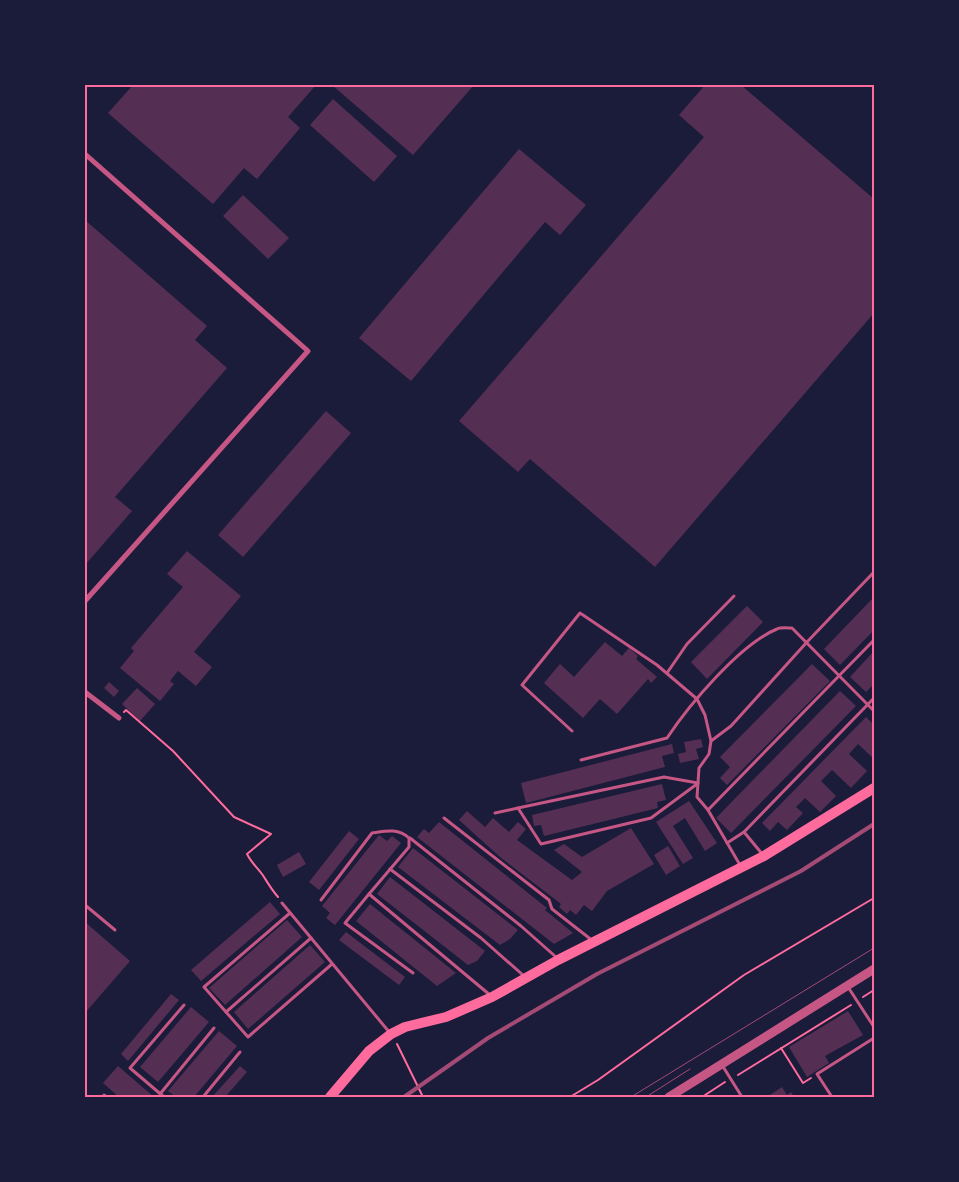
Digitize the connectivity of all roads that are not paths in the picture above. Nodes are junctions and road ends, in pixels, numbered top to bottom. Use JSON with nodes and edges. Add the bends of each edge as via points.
{"nodes":[{"id":1,"x":85,"y":154,"type":"edge"},
{"id":2,"x":874,"y":572,"type":"edge"},
{"id":3,"x":734,"y":596,"type":"dead end"},
{"id":4,"x":85,"y":601,"type":"edge"},
{"id":5,"x":874,"y":640,"type":"edge"},
{"id":6,"x":807,"y":642,"type":"junction"},
{"id":7,"x":667,"y":673,"type":"junction"},
{"id":8,"x":839,"y":676,"type":"junction"},
{"id":9,"x":85,"y":692,"type":"edge"},
{"id":10,"x":874,"y":698,"type":"edge"},
{"id":11,"x":697,"y":699,"type":"junction"},
{"id":12,"x":868,"y":705,"type":"junction"},
{"id":13,"x":874,"y":711,"type":"edge"},
{"id":14,"x":119,"y":718,"type":"road end"},
{"id":15,"x":572,"y":731,"type":"dead end"},
{"id":16,"x":711,"y":741,"type":"junction"},
{"id":17,"x":581,"y":760,"type":"dead end"},
{"id":18,"x":698,"y":784,"type":"junction"},
{"id":19,"x":874,"y":788,"type":"edge"},
{"id":20,"x":518,"y":808,"type":"junction"},
{"id":21,"x":708,"y":810,"type":"junction"},
{"id":22,"x":495,"y":813,"type":"dead end"},
{"id":23,"x":444,"y":818,"type":"dead end"},
{"id":24,"x":744,"y":832,"type":"junction"},
{"id":25,"x":409,"y":838,"type":"junction"},
{"id":26,"x":727,"y":843,"type":"junction"},
{"id":27,"x":764,"y":856,"type":"junction"},
{"id":28,"x":742,"y":867,"type":"junction"},
{"id":29,"x":390,"y":869,"type":"junction"},
{"id":30,"x":369,"y":894,"type":"junction"},
{"id":31,"x":321,"y":900,"type":"dead end"},
{"id":32,"x":282,"y":904,"type":"road end"},
{"id":33,"x":85,"y":905,"type":"edge"},
{"id":34,"x":290,"y":913,"type":"junction"},
{"id":35,"x":115,"y":930,"type":"dead end"},
{"id":36,"x":311,"y":938,"type":"junction"},
{"id":37,"x":594,"y":941,"type":"junction"},
{"id":38,"x":558,"y":960,"type":"junction"},
{"id":39,"x":332,"y":964,"type":"junction"},
{"id":40,"x":874,"y":969,"type":"edge"},
{"id":41,"x":413,"y":973,"type":"dead end"},
{"id":42,"x":526,"y":978,"type":"junction"},
{"id":43,"x":848,"y":987,"type":"junction"},
{"id":44,"x":492,"y":998,"type":"junction"},
{"id":45,"x":184,"y":1005,"type":"dead end"},
{"id":46,"x":226,"y":1012,"type":"junction"},
{"id":47,"x":874,"y":1027,"type":"edge"},
{"id":48,"x":214,"y":1028,"type":"dead end"},
{"id":49,"x":390,"y":1034,"type":"junction"},
{"id":50,"x":874,"y":1038,"type":"edge"},
{"id":51,"x":240,"y":1052,"type":"dead end"},
{"id":52,"x":722,"y":1065,"type":"junction"},
{"id":53,"x":160,"y":1094,"type":"junction"},
{"id":54,"x":164,"y":1097,"type":"edge"},
{"id":55,"x":203,"y":1097,"type":"edge"},
{"id":56,"x":330,"y":1097,"type":"edge"},
{"id":57,"x":669,"y":1097,"type":"edge"},
{"id":58,"x":742,"y":1097,"type":"edge"},
{"id":59,"x":832,"y":1097,"type":"edge"}],
"edges":[{"from":1,"to":4,"type":"street","via":[[308,351]]},
{"from":2,"to":6,"type":"lane"},
{"from":3,"to":7,"type":"lane","via":[[686,644]]},
{"from":5,"to":8,"type":"lane"},
{"from":6,"to":8,"type":"lane"},
{"from":6,"to":11,"type":"lane","via":[[792,628],[778,628],[747,648]]},
{"from":6,"to":16,"type":"lane","via":[[731,726]]},
{"from":7,"to":11,"type":"lane"},
{"from":7,"to":15,"type":"lane","via":[[580,613],[522,685]]},
{"from":8,"to":12,"type":"lane"},
{"from":8,"to":21,"type":"lane"},
{"from":9,"to":14,"type":"street"},
{"from":10,"to":12,"type":"lane"},
{"from":11,"to":16,"type":"lane","via":[[705,715]]},
{"from":11,"to":17,"type":"lane","via":[[667,738]]},
{"from":12,"to":13,"type":"lane"},
{"from":12,"to":24,"type":"lane"},
{"from":16,"to":18,"type":"lane","via":[[709,754],[698,768]]},
{"from":18,"to":20,"type":"lane","via":[[664,777]]},
{"from":18,"to":20,"type":"lane","via":[[651,818],[541,844]]},
{"from":18,"to":21,"type":"lane","via":[[697,797]]},
{"from":19,"to":27,"type":"main road"},
{"from":20,"to":22,"type":"lane"},
{"from":21,"to":26,"type":"lane"},
{"from":23,"to":37,"type":"lane","via":[[549,900],[552,909]]},
{"from":24,"to":26,"type":"lane"},
{"from":24,"to":27,"type":"lane"},
{"from":25,"to":29,"type":"lane","via":[[409,847]]},
{"from":25,"to":31,"type":"lane","via":[[402,832],[372,833]]},
{"from":25,"to":38,"type":"lane","via":[[521,926]]},
{"from":26,"to":28,"type":"lane"},
{"from":27,"to":28,"type":"main road"},
{"from":28,"to":37,"type":"main road"},
{"from":29,"to":30,"type":"lane"},
{"from":29,"to":42,"type":"lane","via":[[481,938]]},
{"from":30,"to":41,"type":"lane","via":[[345,923]]},
{"from":30,"to":44,"type":"lane"},
{"from":32,"to":34,"type":"lane"},
{"from":33,"to":35,"type":"lane"},
{"from":34,"to":36,"type":"lane"},
{"from":34,"to":46,"type":"lane","via":[[204,987]]},
{"from":36,"to":39,"type":"lane"},
{"from":36,"to":46,"type":"lane"},
{"from":37,"to":38,"type":"main road"},
{"from":38,"to":42,"type":"main road"},
{"from":39,"to":46,"type":"lane","via":[[248,1037]]},
{"from":39,"to":49,"type":"lane"},
{"from":40,"to":43,"type":"street"},
{"from":42,"to":44,"type":"main road"},
{"from":43,"to":47,"type":"lane"},
{"from":43,"to":52,"type":"street"},
{"from":44,"to":49,"type":"main road"},
{"from":45,"to":53,"type":"lane","via":[[130,1068]]},
{"from":48,"to":53,"type":"lane"},
{"from":49,"to":56,"type":"main road","via":[[369,1051]]},
{"from":50,"to":59,"type":"lane","via":[[817,1074]]},
{"from":51,"to":55,"type":"lane"},
{"from":52,"to":57,"type":"street"},
{"from":52,"to":58,"type":"lane"},
{"from":53,"to":54,"type":"lane"}]}
